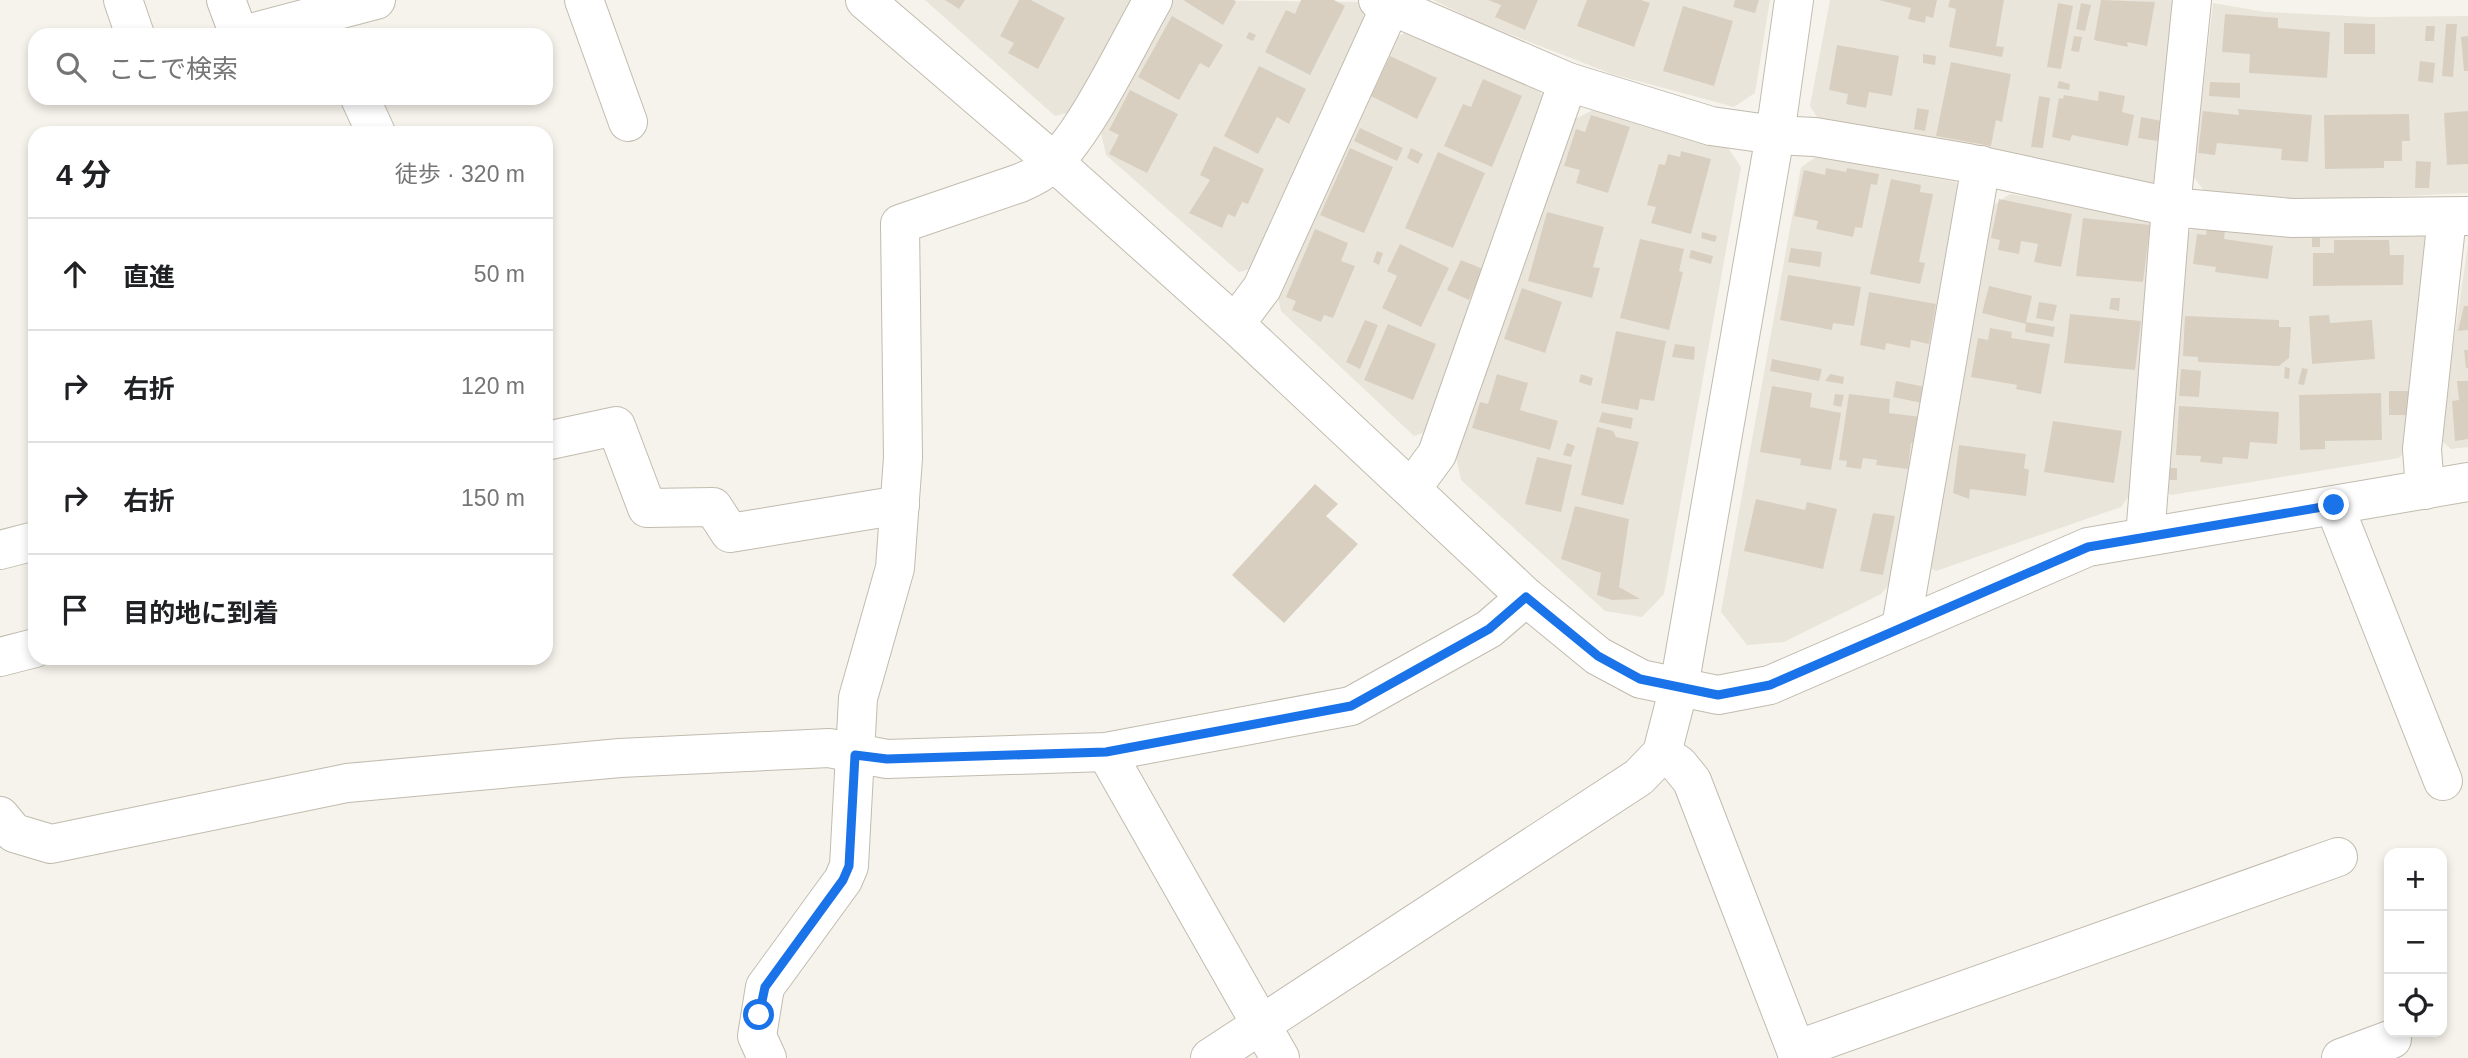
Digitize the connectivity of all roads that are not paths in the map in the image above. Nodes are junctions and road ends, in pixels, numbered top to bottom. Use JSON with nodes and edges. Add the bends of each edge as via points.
{"nodes":[{"id":1,"x":123,"y":0,"type":"edge"},
{"id":2,"x":226,"y":0,"type":"edge"},
{"id":3,"x":376,"y":0,"type":"edge"},
{"id":4,"x":583,"y":0,"type":"edge"},
{"id":5,"x":865,"y":0,"type":"edge"},
{"id":6,"x":1153,"y":0,"type":"edge"},
{"id":7,"x":1794,"y":0,"type":"edge"},
{"id":8,"x":2192,"y":0,"type":"edge"},
{"id":9,"x":1384,"y":4,"type":"edge"},
{"id":10,"x":337,"y":23,"type":"edge"},
{"id":11,"x":133,"y":28,"type":"edge"},
{"id":12,"x":238,"y":28,"type":"edge"},
{"id":13,"x":297,"y":28,"type":"edge"},
{"id":14,"x":1568,"y":82,"type":"junction"},
{"id":15,"x":363,"y":105,"type":"edge"},
{"id":16,"x":628,"y":122,"type":"dead end"},
{"id":17,"x":373,"y":126,"type":"edge"},
{"id":18,"x":1775,"y":135,"type":"junction"},
{"id":19,"x":1054,"y":162,"type":"junction"},
{"id":20,"x":1981,"y":165,"type":"junction"},
{"id":21,"x":2171,"y":207,"type":"junction"},
{"id":22,"x":2458,"y":217,"type":"edge"},
{"id":23,"x":1235,"y":324,"type":"junction"},
{"id":24,"x":553,"y":440,"type":"edge"},
{"id":25,"x":2468,"y":482,"type":"edge"},
{"id":26,"x":1412,"y":488,"type":"junction"},
{"id":27,"x":2425,"y":490,"type":"junction"},
{"id":28,"x":900,"y":505,"type":"junction"},
{"id":29,"x":2334,"y":505,"type":"junction"},
{"id":30,"x":2145,"y":537,"type":"junction"},
{"id":31,"x":28,"y":543,"type":"edge"},
{"id":32,"x":0,"y":550,"type":"edge"},
{"id":33,"x":1526,"y":597,"type":"junction"},
{"id":34,"x":1901,"y":627,"type":"junction"},
{"id":35,"x":28,"y":650,"type":"edge"},
{"id":36,"x":0,"y":657,"type":"edge"},
{"id":37,"x":1679,"y":687,"type":"junction"},
{"id":38,"x":1106,"y":752,"type":"junction"},
{"id":39,"x":1662,"y":753,"type":"junction"},
{"id":40,"x":855,"y":755,"type":"junction"},
{"id":41,"x":2443,"y":781,"type":"dead end"},
{"id":42,"x":0,"y":816,"type":"edge"},
{"id":43,"x":2338,"y":857,"type":"dead end"},
{"id":44,"x":1262,"y":1023,"type":"junction"},
{"id":45,"x":2392,"y":1039,"type":"dead end"},
{"id":46,"x":1798,"y":1054,"type":"edge"},
{"id":47,"x":767,"y":1058,"type":"edge"},
{"id":48,"x":1210,"y":1058,"type":"edge"},
{"id":49,"x":1280,"y":1058,"type":"edge"},
{"id":50,"x":2341,"y":1058,"type":"edge"}],
"edges":[{"from":1,"to":11,"type":"street"},
{"from":2,"to":12,"type":"street"},
{"from":3,"to":10,"type":"street"},
{"from":4,"to":16,"type":"street"},
{"from":5,"to":19,"type":"street"},
{"from":6,"to":19,"type":"street","via":[[1081,125]]},
{"from":7,"to":18,"type":"street"},
{"from":8,"to":21,"type":"street"},
{"from":9,"to":14,"type":"street"},
{"from":9,"to":23,"type":"street","via":[[1262,288]]},
{"from":10,"to":13,"type":"street"},
{"from":14,"to":18,"type":"street","via":[[1712,126]]},
{"from":14,"to":26,"type":"street","via":[[1437,454]]},
{"from":15,"to":17,"type":"street"},
{"from":18,"to":20,"type":"street","via":[[1815,137]]},
{"from":18,"to":37,"type":"street"},
{"from":19,"to":23,"type":"street"},
{"from":19,"to":28,"type":"street","via":[[1020,183],[900,224]]},
{"from":20,"to":21,"type":"street"},
{"from":20,"to":34,"type":"street"},
{"from":21,"to":22,"type":"street","via":[[2292,218]]},
{"from":21,"to":30,"type":"street"},
{"from":22,"to":27,"type":"street","via":[[2422,449]]},
{"from":23,"to":26,"type":"street"},
{"from":24,"to":28,"type":"street","via":[[616,426],[647,508],[713,507],[730,533]]},
{"from":25,"to":27,"type":"street"},
{"from":26,"to":33,"type":"street"},
{"from":27,"to":29,"type":"street"},
{"from":28,"to":40,"type":"street","via":[[895,568],[858,698]]},
{"from":29,"to":30,"type":"street"},
{"from":29,"to":41,"type":"street"},
{"from":30,"to":34,"type":"street","via":[[2088,547]]},
{"from":31,"to":32,"type":"street"},
{"from":33,"to":37,"type":"street","via":[[1598,656],[1640,679]]},
{"from":33,"to":38,"type":"street","via":[[1489,629],[1351,706]]},
{"from":34,"to":37,"type":"street","via":[[1770,685],[1718,695]]},
{"from":35,"to":36,"type":"street"},
{"from":37,"to":39,"type":"street"},
{"from":38,"to":40,"type":"street","via":[[887,759]]},
{"from":38,"to":44,"type":"street"},
{"from":39,"to":44,"type":"street","via":[[1639,777]]},
{"from":39,"to":46,"type":"street","via":[[1692,781]]},
{"from":40,"to":42,"type":"street","via":[[829,748],[620,758],[347,783],[51,844],[14,833]]},
{"from":40,"to":47,"type":"street","via":[[849,866],[765,987],[757,1036]]},
{"from":43,"to":46,"type":"street"},
{"from":44,"to":48,"type":"street"},
{"from":44,"to":49,"type":"street"},
{"from":45,"to":50,"type":"street"}]}
